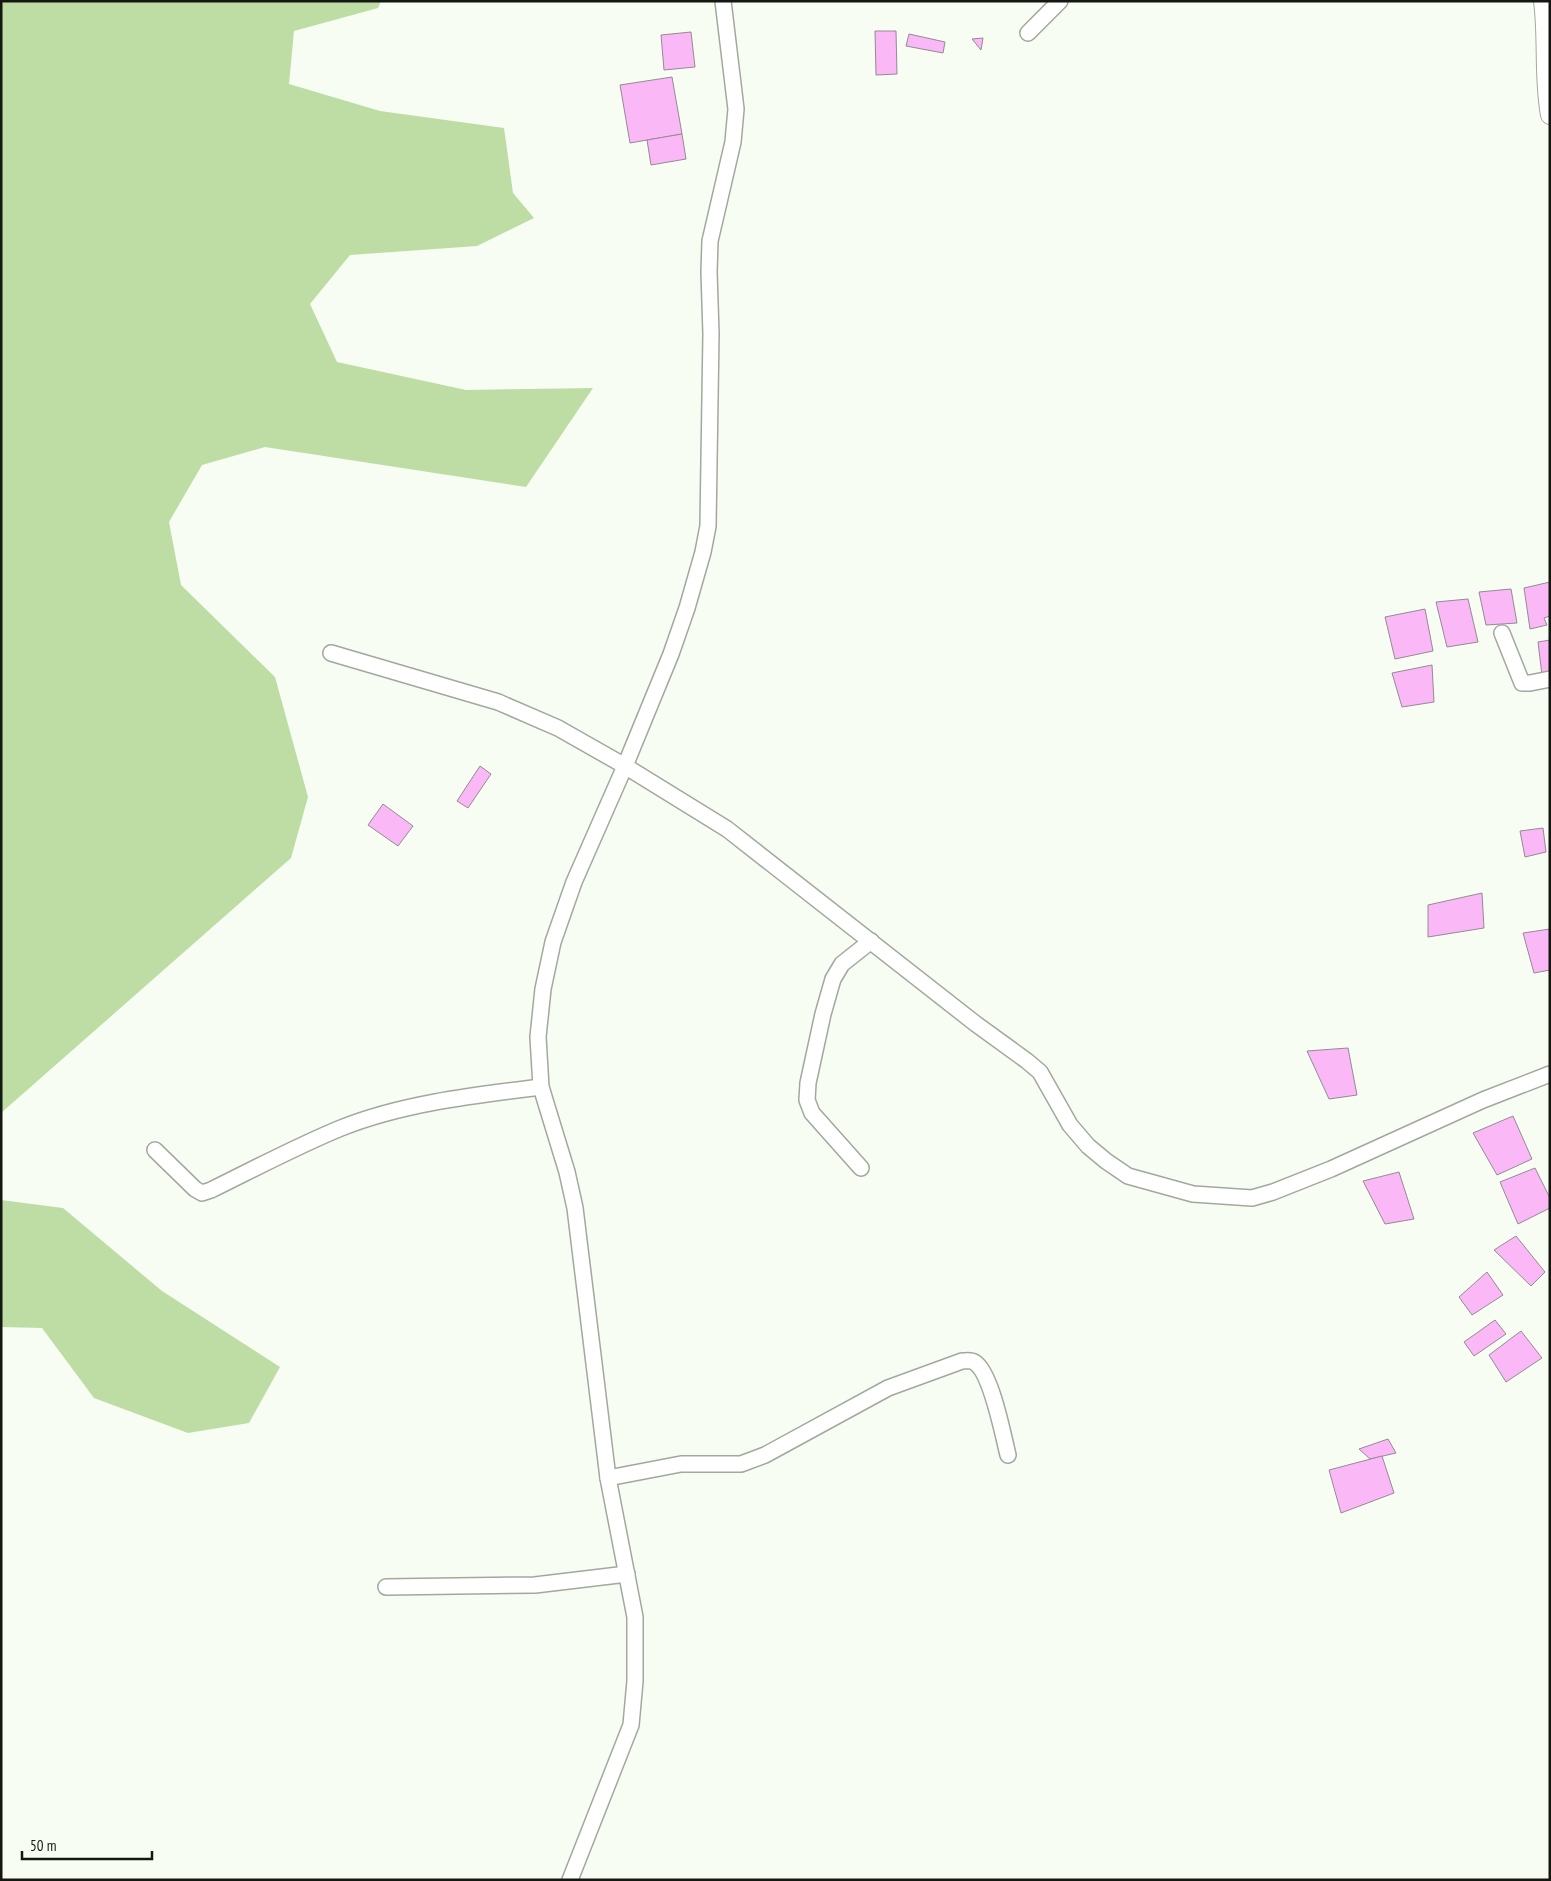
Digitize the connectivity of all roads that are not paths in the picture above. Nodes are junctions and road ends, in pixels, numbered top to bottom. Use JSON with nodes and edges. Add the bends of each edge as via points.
{"nodes":[{"id":1,"x":723,"y":1,"type":"edge"},
{"id":2,"x":1060,"y":1,"type":"edge"},
{"id":3,"x":1543,"y":1,"type":"edge"},
{"id":4,"x":1028,"y":33,"type":"dead end"},
{"id":5,"x":1550,"y":115,"type":"edge"},
{"id":6,"x":1502,"y":633,"type":"dead end"},
{"id":7,"x":331,"y":653,"type":"dead end"},
{"id":8,"x":1550,"y":679,"type":"edge"},
{"id":9,"x":625,"y":766,"type":"junction"},
{"id":10,"x":871,"y":941,"type":"junction"},
{"id":11,"x":1550,"y":1074,"type":"edge"},
{"id":12,"x":542,"y":1087,"type":"junction"},
{"id":13,"x":155,"y":1150,"type":"dead end"},
{"id":14,"x":861,"y":1168,"type":"dead end"},
{"id":15,"x":1008,"y":1455,"type":"dead end"},
{"id":16,"x":608,"y":1478,"type":"junction"},
{"id":17,"x":627,"y":1574,"type":"junction"},
{"id":18,"x":386,"y":1587,"type":"dead end"},
{"id":19,"x":570,"y":1880,"type":"edge"}],
"edges":[{"from":1,"to":9,"type":"street","via":[[736,109],[733,142],[710,241],[708,526],[704,552],[687,608]]},
{"from":2,"to":4,"type":"street"},
{"from":3,"to":5,"type":"street"},
{"from":6,"to":8,"type":"street","via":[[1522,683]]},
{"from":7,"to":9,"type":"street","via":[[498,702],[558,728]]},
{"from":9,"to":10,"type":"street","via":[[727,828]]},
{"from":9,"to":12,"type":"street","via":[[574,882],[552,942],[538,1037]]},
{"from":10,"to":11,"type":"street","via":[[1040,1072],[1070,1125],[1106,1161],[1128,1176],[1193,1194],[1252,1198],[1273,1192]]},
{"from":10,"to":14,"type":"street","via":[[842,964],[833,979],[810,1074],[807,1100],[812,1113]]},
{"from":12,"to":13,"type":"street","via":[[457,1098],[378,1115],[342,1128],[202,1193]]},
{"from":12,"to":16,"type":"street","via":[[575,1208]]},
{"from":15,"to":16,"type":"street","via":[[987,1379],[973,1361],[962,1361],[888,1388],[765,1455],[741,1464],[681,1464]]},
{"from":16,"to":17,"type":"street"},
{"from":17,"to":18,"type":"street","via":[[535,1585]]},
{"from":17,"to":19,"type":"street","via":[[635,1618],[631,1725]]}]}
